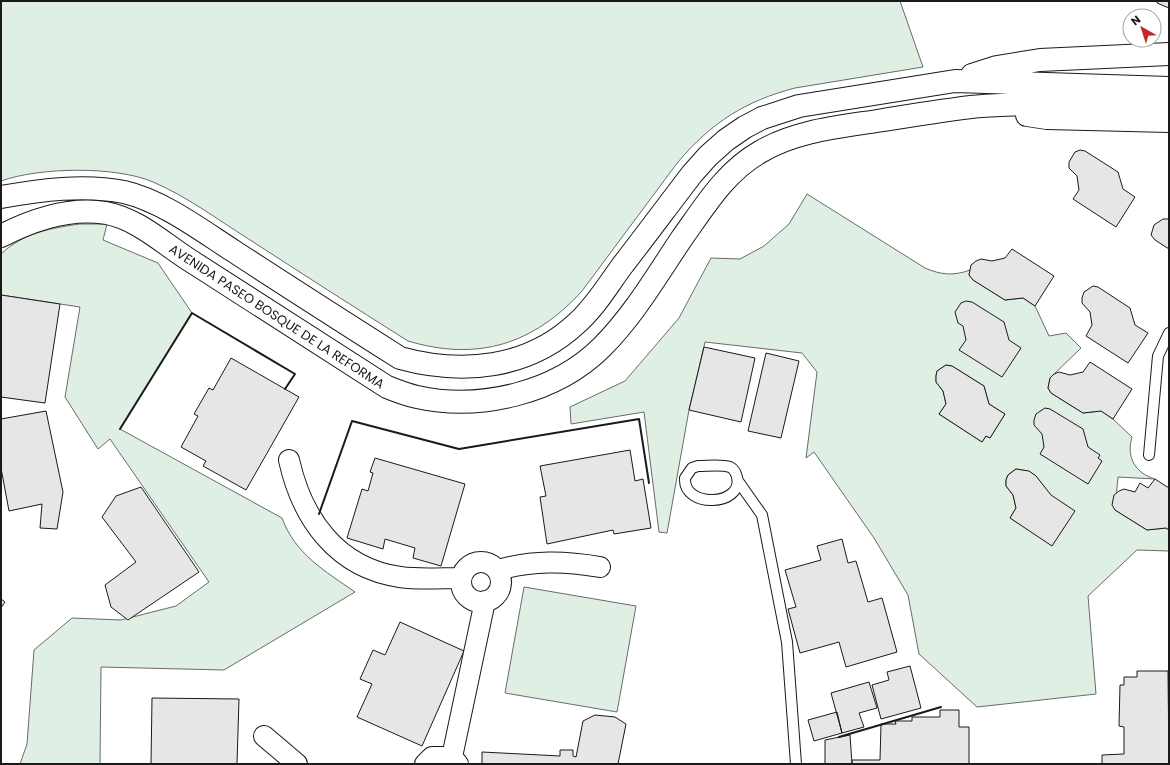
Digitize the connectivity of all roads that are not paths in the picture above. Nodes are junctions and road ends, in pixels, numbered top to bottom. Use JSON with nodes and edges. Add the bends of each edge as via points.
{"nodes":[{"id":1,"x":1169,"y":54,"type":"edge"},
{"id":2,"x":955,"y":80,"type":"junction"},
{"id":3,"x":1169,"y":88,"type":"edge"},
{"id":4,"x":1169,"y":103,"type":"edge"},
{"id":5,"x":972,"y":107,"type":"junction"},
{"id":6,"x":1169,"y":121,"type":"edge"},
{"id":7,"x":1,"y":197,"type":"edge"},
{"id":8,"x":1,"y":236,"type":"edge"},
{"id":9,"x":1169,"y":334,"type":"edge"},
{"id":10,"x":1149,"y":455,"type":"dead end"},
{"id":11,"x":289,"y":460,"type":"dead end"},
{"id":12,"x":738,"y":481,"type":"junction"},
{"id":13,"x":600,"y":567,"type":"dead end"},
{"id":14,"x":498,"y":570,"type":"junction"},
{"id":15,"x":461,"y":578,"type":"junction"},
{"id":16,"x":485,"y":601,"type":"junction"},
{"id":17,"x":264,"y":736,"type":"dead end"},
{"id":18,"x":455,"y":760,"type":"edge"},
{"id":19,"x":297,"y":764,"type":"edge"},
{"id":20,"x":425,"y":764,"type":"edge"},
{"id":21,"x":796,"y":764,"type":"edge"}],
"edges":[{"from":1,"to":2,"type":"main road","via":[[1040,60],[997,68]]},
{"from":2,"to":3,"type":"main road"},
{"from":2,"to":7,"type":"main road","via":[[799,106],[762,118],[745,127],[726,140],[692,174],[577,324],[545,346],[517,358],[471,368],[439,367],[400,358],[189,223],[146,199],[124,192],[77,188]]},
{"from":4,"to":5,"type":"main road","name":"AVENIDA PASEO BOSQUE DE LA REFORMA","via":[[1090,102]]},
{"from":5,"to":6,"type":"main road","via":[[1047,118]]},
{"from":5,"to":8,"type":"main road","name":"AVENIDA PASEO BOSQUE DE LA REFORMA","via":[[830,128],[789,139],[760,152],[738,167],[714,192],[623,324],[600,349],[554,380],[528,391],[474,402],[417,397],[387,388],[172,250],[136,224],[122,218],[107,213],[76,212],[30,224]]},
{"from":9,"to":10,"type":"lane","via":[[1158,356]]},
{"from":11,"to":15,"type":"street","via":[[300,498],[309,515],[324,535],[346,556],[372,569],[401,577]]},
{"from":12,"to":12,"type":"lane","via":[[734,471],[729,467],[698,466],[687,472],[684,485],[691,496],[722,500],[734,492]]},
{"from":12,"to":21,"type":"lane","via":[[762,515],[787,642]]},
{"from":13,"to":14,"type":"street","via":[[552,561],[533,562]]},
{"from":14,"to":15,"type":"street","via":[[492,565],[477,562],[469,565]]},
{"from":14,"to":16,"type":"street","via":[[501,585],[498,593]]},
{"from":15,"to":16,"type":"street","via":[[461,586],[470,599],[477,602]]},
{"from":16,"to":18,"type":"street"},
{"from":17,"to":19,"type":"street"},
{"from":18,"to":20,"type":"street","via":[[432,757]]}]}
